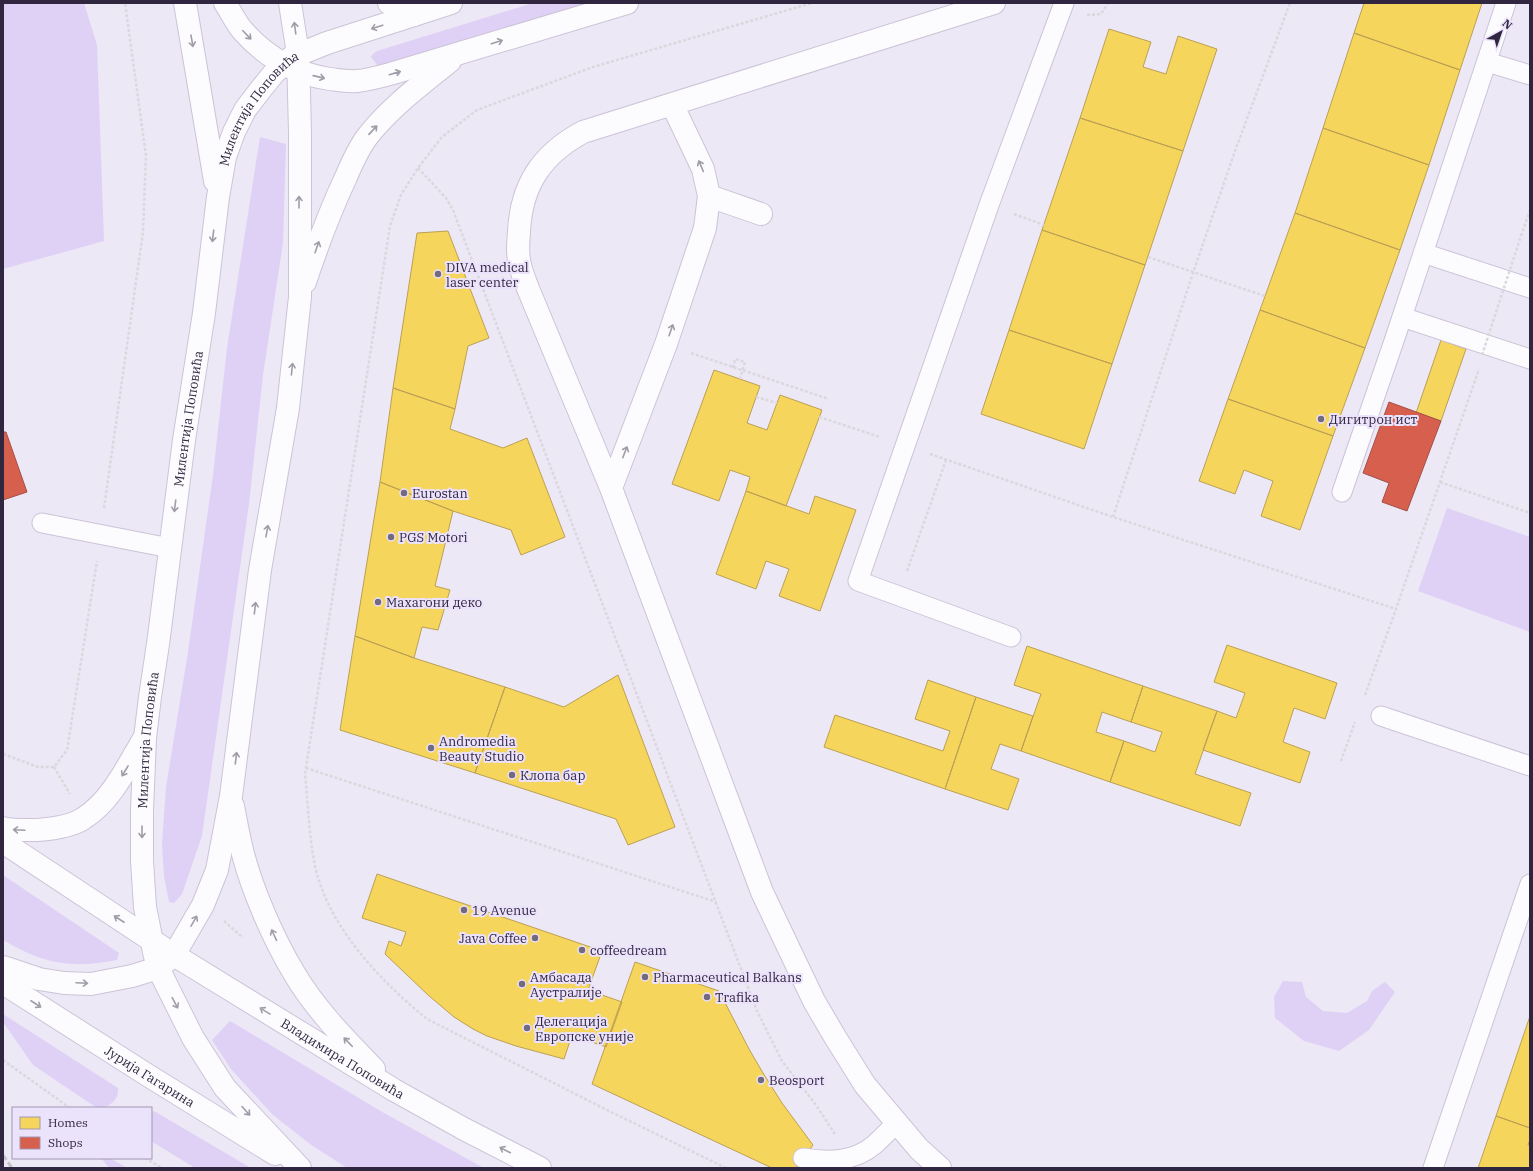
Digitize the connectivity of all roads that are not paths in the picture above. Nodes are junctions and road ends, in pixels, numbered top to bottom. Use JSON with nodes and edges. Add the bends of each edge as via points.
{"nodes":[{"id":1,"x":185,"y":3,"type":"edge"},
{"id":2,"x":225,"y":3,"type":"edge"},
{"id":3,"x":290,"y":3,"type":"edge"},
{"id":4,"x":389,"y":3,"type":"edge"},
{"id":5,"x":450,"y":3,"type":"edge"},
{"id":6,"x":628,"y":3,"type":"edge"},
{"id":7,"x":994,"y":3,"type":"edge"},
{"id":8,"x":1064,"y":3,"type":"edge"},
{"id":9,"x":1506,"y":3,"type":"edge"},
{"id":10,"x":414,"y":15,"type":"junction"},
{"id":11,"x":459,"y":54,"type":"junction"},
{"id":12,"x":1487,"y":62,"type":"junction"},
{"id":13,"x":293,"y":63,"type":"junction"},
{"id":14,"x":1530,"y":76,"type":"edge"},
{"id":15,"x":672,"y":104,"type":"junction"},
{"id":16,"x":710,"y":196,"type":"junction"},
{"id":17,"x":218,"y":197,"type":"junction"},
{"id":18,"x":761,"y":214,"type":"dead end"},
{"id":19,"x":1423,"y":253,"type":"junction"},
{"id":20,"x":1530,"y":288,"type":"edge"},
{"id":21,"x":300,"y":297,"type":"junction"},
{"id":22,"x":1402,"y":317,"type":"junction"},
{"id":23,"x":1530,"y":359,"type":"edge"},
{"id":24,"x":611,"y":488,"type":"junction"},
{"id":25,"x":1342,"y":492,"type":"dead end"},
{"id":26,"x":42,"y":523,"type":"dead end"},
{"id":27,"x":170,"y":548,"type":"junction"},
{"id":28,"x":1011,"y":637,"type":"dead end"},
{"id":29,"x":1381,"y":716,"type":"dead end"},
{"id":30,"x":145,"y":738,"type":"junction"},
{"id":31,"x":1530,"y":766,"type":"edge"},
{"id":32,"x":231,"y":796,"type":"junction"},
{"id":33,"x":3,"y":828,"type":"edge"},
{"id":34,"x":3,"y":842,"type":"edge"},
{"id":35,"x":1530,"y":884,"type":"edge"},
{"id":36,"x":151,"y":940,"type":"junction"},
{"id":37,"x":166,"y":961,"type":"junction"},
{"id":38,"x":3,"y":968,"type":"edge"},
{"id":39,"x":3,"y":983,"type":"edge"},
{"id":40,"x":394,"y":1090,"type":"junction"},
{"id":41,"x":897,"y":1123,"type":"junction"},
{"id":42,"x":803,"y":1158,"type":"dead end"},
{"id":43,"x":299,"y":1168,"type":"edge"},
{"id":44,"x":540,"y":1168,"type":"edge"},
{"id":45,"x":940,"y":1168,"type":"edge"},
{"id":46,"x":1433,"y":1168,"type":"edge"}],
"edges":[{"from":1,"to":17,"type":"street","one_way":true},
{"from":2,"to":13,"type":"street","one_way":true,"via":[[243,30],[264,51]]},
{"from":13,"to":3,"type":"street","one_way":true},
{"from":4,"to":10,"type":"street"},
{"from":5,"to":10,"type":"street","name":"Милентија Поповића"},
{"from":11,"to":6,"type":"street","one_way":true},
{"from":7,"to":15,"type":"street"},
{"from":8,"to":28,"type":"lane","via":[[989,205],[858,581]]},
{"from":9,"to":12,"type":"lane"},
{"from":10,"to":13,"type":"street","name":"Милентија Поповића","one_way":true,"via":[[334,40]]},
{"from":13,"to":11,"type":"street","one_way":true,"via":[[324,78],[357,82]]},
{"from":21,"to":11,"type":"street","one_way":true,"via":[[335,200],[367,136],[418,86]]},
{"from":12,"to":14,"type":"lane"},
{"from":12,"to":19,"type":"lane"},
{"from":13,"to":17,"type":"street","name":"Милентија Поповића","via":[[261,89],[245,110],[225,157]]},
{"from":21,"to":13,"type":"street","name":"Милентија Поповића","one_way":true,"via":[[300,132]]},
{"from":16,"to":15,"type":"street","one_way":true,"via":[[703,169]]},
{"from":15,"to":24,"type":"street","via":[[583,132],[560,145],[534,176],[521,206],[518,246],[520,264]]},
{"from":16,"to":18,"type":"street"},
{"from":24,"to":16,"type":"street","one_way":true,"via":[[666,344],[705,228]]},
{"from":17,"to":27,"type":"street","name":"Милентија Поповића","one_way":true},
{"from":19,"to":20,"type":"lane"},
{"from":19,"to":22,"type":"lane"},
{"from":32,"to":21,"type":"street","name":"Милентија Поповића","one_way":true,"via":[[260,570],[288,408]]},
{"from":22,"to":23,"type":"lane"},
{"from":22,"to":25,"type":"lane"},
{"from":24,"to":41,"type":"street","via":[[762,892],[814,1001],[835,1037],[865,1085]]},
{"from":26,"to":27,"type":"lane"},
{"from":27,"to":30,"type":"street","name":"Милентија Поповића"},
{"from":29,"to":31,"type":"lane"},
{"from":30,"to":33,"type":"street","one_way":true,"via":[[102,804],[84,819],[50,829]]},
{"from":30,"to":36,"type":"street","name":"Милентија Поповића","one_way":true,"via":[[142,861],[145,906]]},
{"from":37,"to":32,"type":"street","name":"Милентија Поповића","one_way":true,"via":[[203,905],[217,870]]},
{"from":40,"to":32,"type":"street","one_way":true,"via":[[342,1036],[294,974],[260,902],[243,854]]},
{"from":36,"to":34,"type":"street","one_way":true},
{"from":35,"to":46,"type":"lane"},
{"from":36,"to":37,"type":"street","name":"Владимира Поповића"},
{"from":38,"to":37,"type":"street","one_way":true,"via":[[39,979],[91,984],[132,976]]},
{"from":40,"to":37,"type":"street","name":"Владимира Поповића","one_way":true},
{"from":37,"to":43,"type":"street","one_way":true,"via":[[193,1038],[225,1088]]},
{"from":39,"to":43,"type":"street","name":"Јурија Гагарина","one_way":true},
{"from":44,"to":40,"type":"street","name":"Владимира Поповића","one_way":true},
{"from":41,"to":42,"type":"lane","via":[[874,1145],[856,1156],[838,1161]]},
{"from":41,"to":45,"type":"street","via":[[919,1149]]}]}
